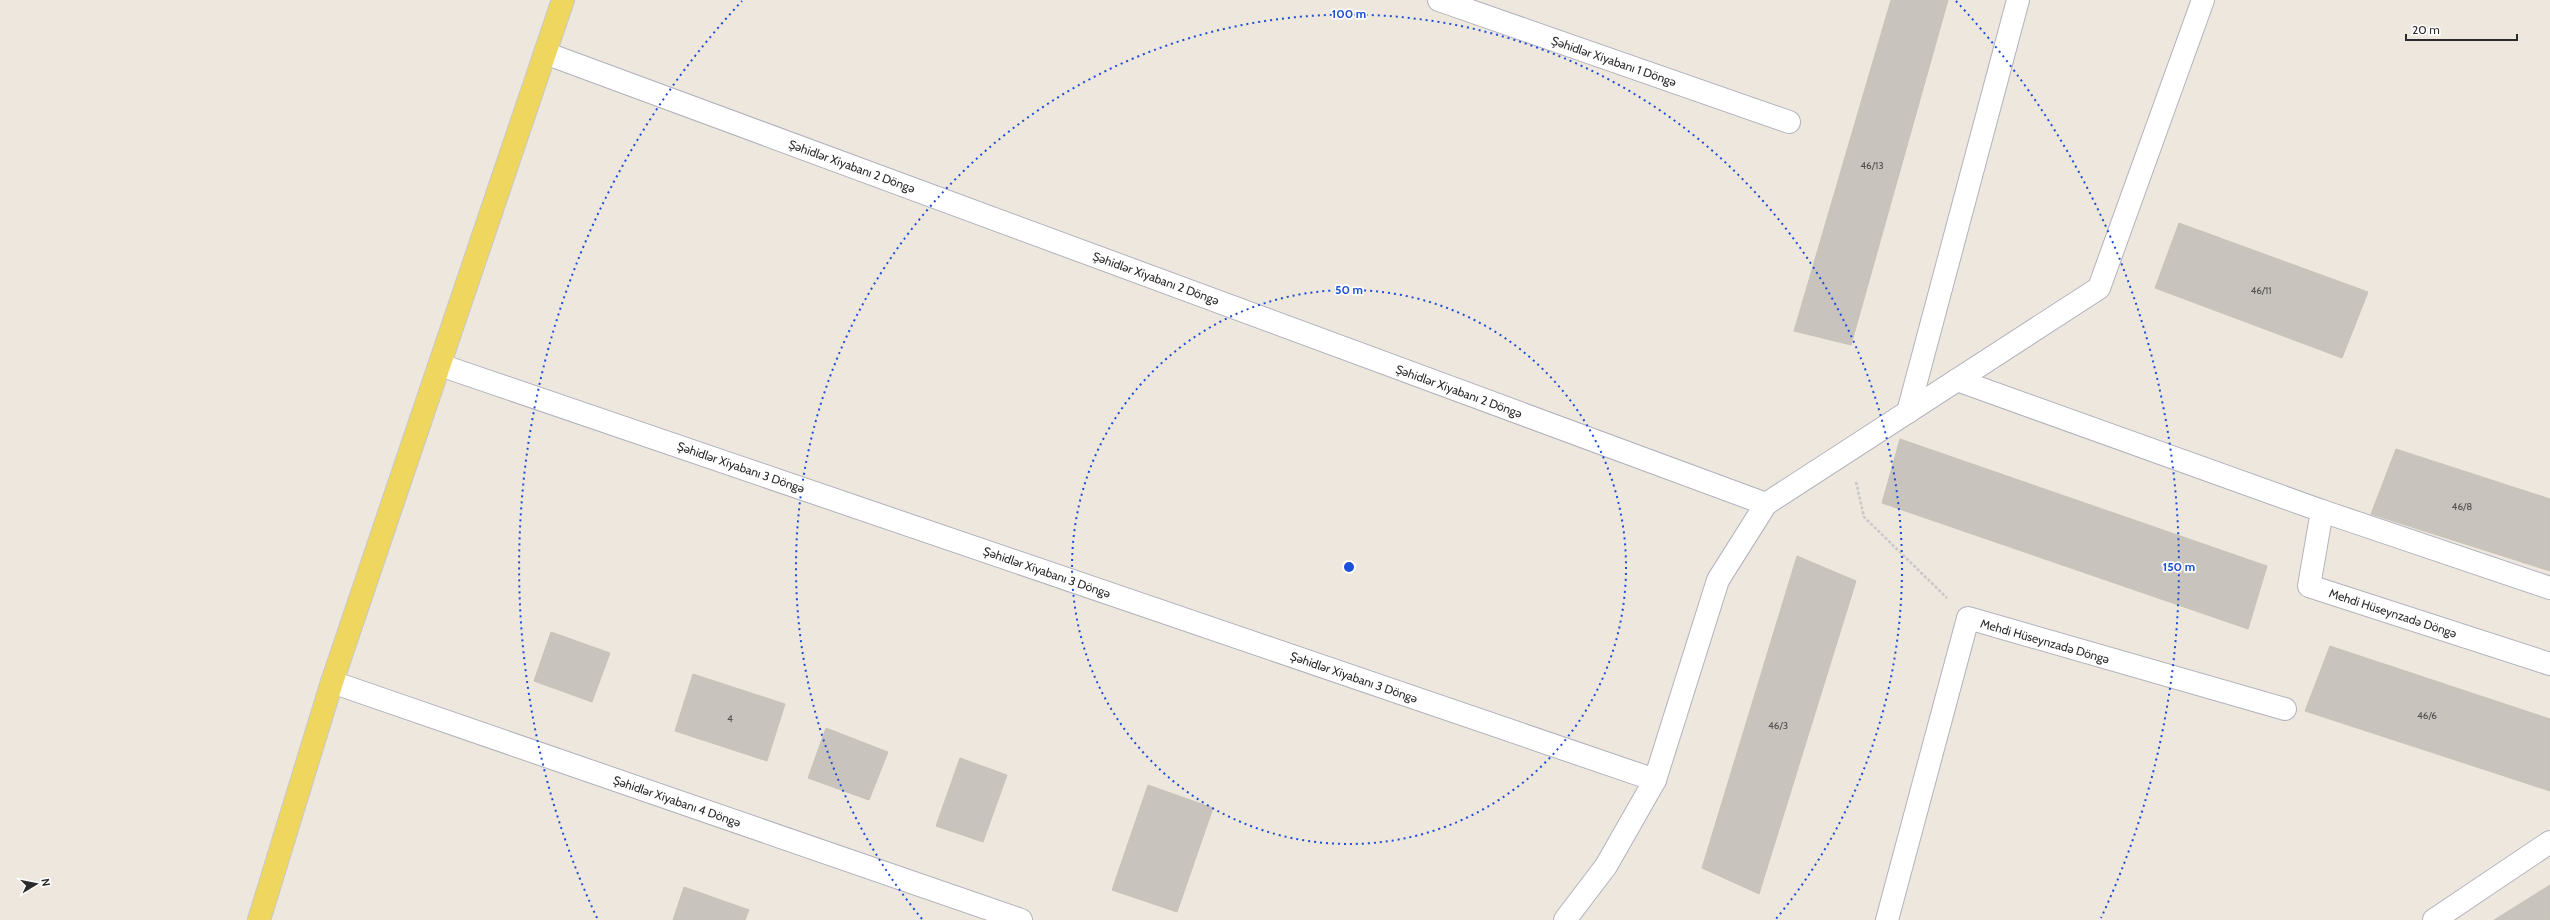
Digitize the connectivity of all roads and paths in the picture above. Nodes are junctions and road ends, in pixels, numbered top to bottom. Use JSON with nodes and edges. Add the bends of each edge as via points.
{"nodes":[{"id":1,"x":563,"y":0,"type":"edge"},
{"id":2,"x":1438,"y":0,"type":"edge"},
{"id":3,"x":2018,"y":0,"type":"edge"},
{"id":4,"x":2203,"y":0,"type":"edge"},
{"id":5,"x":545,"y":53,"type":"junction"},
{"id":6,"x":1789,"y":122,"type":"dead end"},
{"id":7,"x":440,"y":364,"type":"junction"},
{"id":8,"x":1957,"y":380,"type":"junction"},
{"id":9,"x":1908,"y":412,"type":"junction"},
{"id":10,"x":1848,"y":451,"type":"junction"},
{"id":11,"x":1766,"y":504,"type":"junction"},
{"id":12,"x":2322,"y":511,"type":"junction"},
{"id":13,"x":2550,"y":588,"type":"edge"},
{"id":14,"x":1968,"y":618,"type":"junction"},
{"id":15,"x":2550,"y":664,"type":"edge"},
{"id":16,"x":332,"y":682,"type":"junction"},
{"id":17,"x":2285,"y":709,"type":"dead end"},
{"id":18,"x":1655,"y":780,"type":"junction"},
{"id":19,"x":2550,"y":842,"type":"edge"},
{"id":20,"x":259,"y":920,"type":"edge"},
{"id":21,"x":1021,"y":920,"type":"edge"},
{"id":22,"x":1565,"y":920,"type":"edge"},
{"id":23,"x":1887,"y":920,"type":"edge"},
{"id":24,"x":2434,"y":920,"type":"edge"}],
"edges":[{"from":1,"to":5,"type":"main road"},
{"from":2,"to":6,"type":"street","name":"Şəhidlər Xiyabanı 1 Döngə"},
{"from":3,"to":9,"type":"street"},
{"from":4,"to":8,"type":"street","via":[[2099,288]]},
{"from":5,"to":7,"type":"main road"},
{"from":5,"to":11,"type":"street","name":"Şəhidlər Xiyabanı 2 Döngə"},
{"from":7,"to":16,"type":"main road"},
{"from":7,"to":18,"type":"street","name":"Şəhidlər Xiyabanı 3 Döngə"},
{"from":8,"to":9,"type":"street"},
{"from":8,"to":12,"type":"street"},
{"from":9,"to":10,"type":"street"},
{"from":10,"to":11,"type":"street"},
{"from":10,"to":14,"type":"path","via":[[1864,517]]},
{"from":11,"to":18,"type":"street","via":[[1718,580]]},
{"from":12,"to":13,"type":"street"},
{"from":12,"to":15,"type":"street","name":"Mehdi Hüseynzadə Döngə","via":[[2309,586]]},
{"from":14,"to":17,"type":"street","name":"Mehdi Hüseynzadə Döngə"},
{"from":14,"to":23,"type":"street","name":"Mehdi Hüseynzadə Döngə"},
{"from":16,"to":20,"type":"main road"},
{"from":16,"to":21,"type":"street","name":"Şəhidlər Xiyabanı 4 Döngə"},
{"from":18,"to":22,"type":"street","via":[[1606,866]]},
{"from":19,"to":24,"type":"street"}]}
